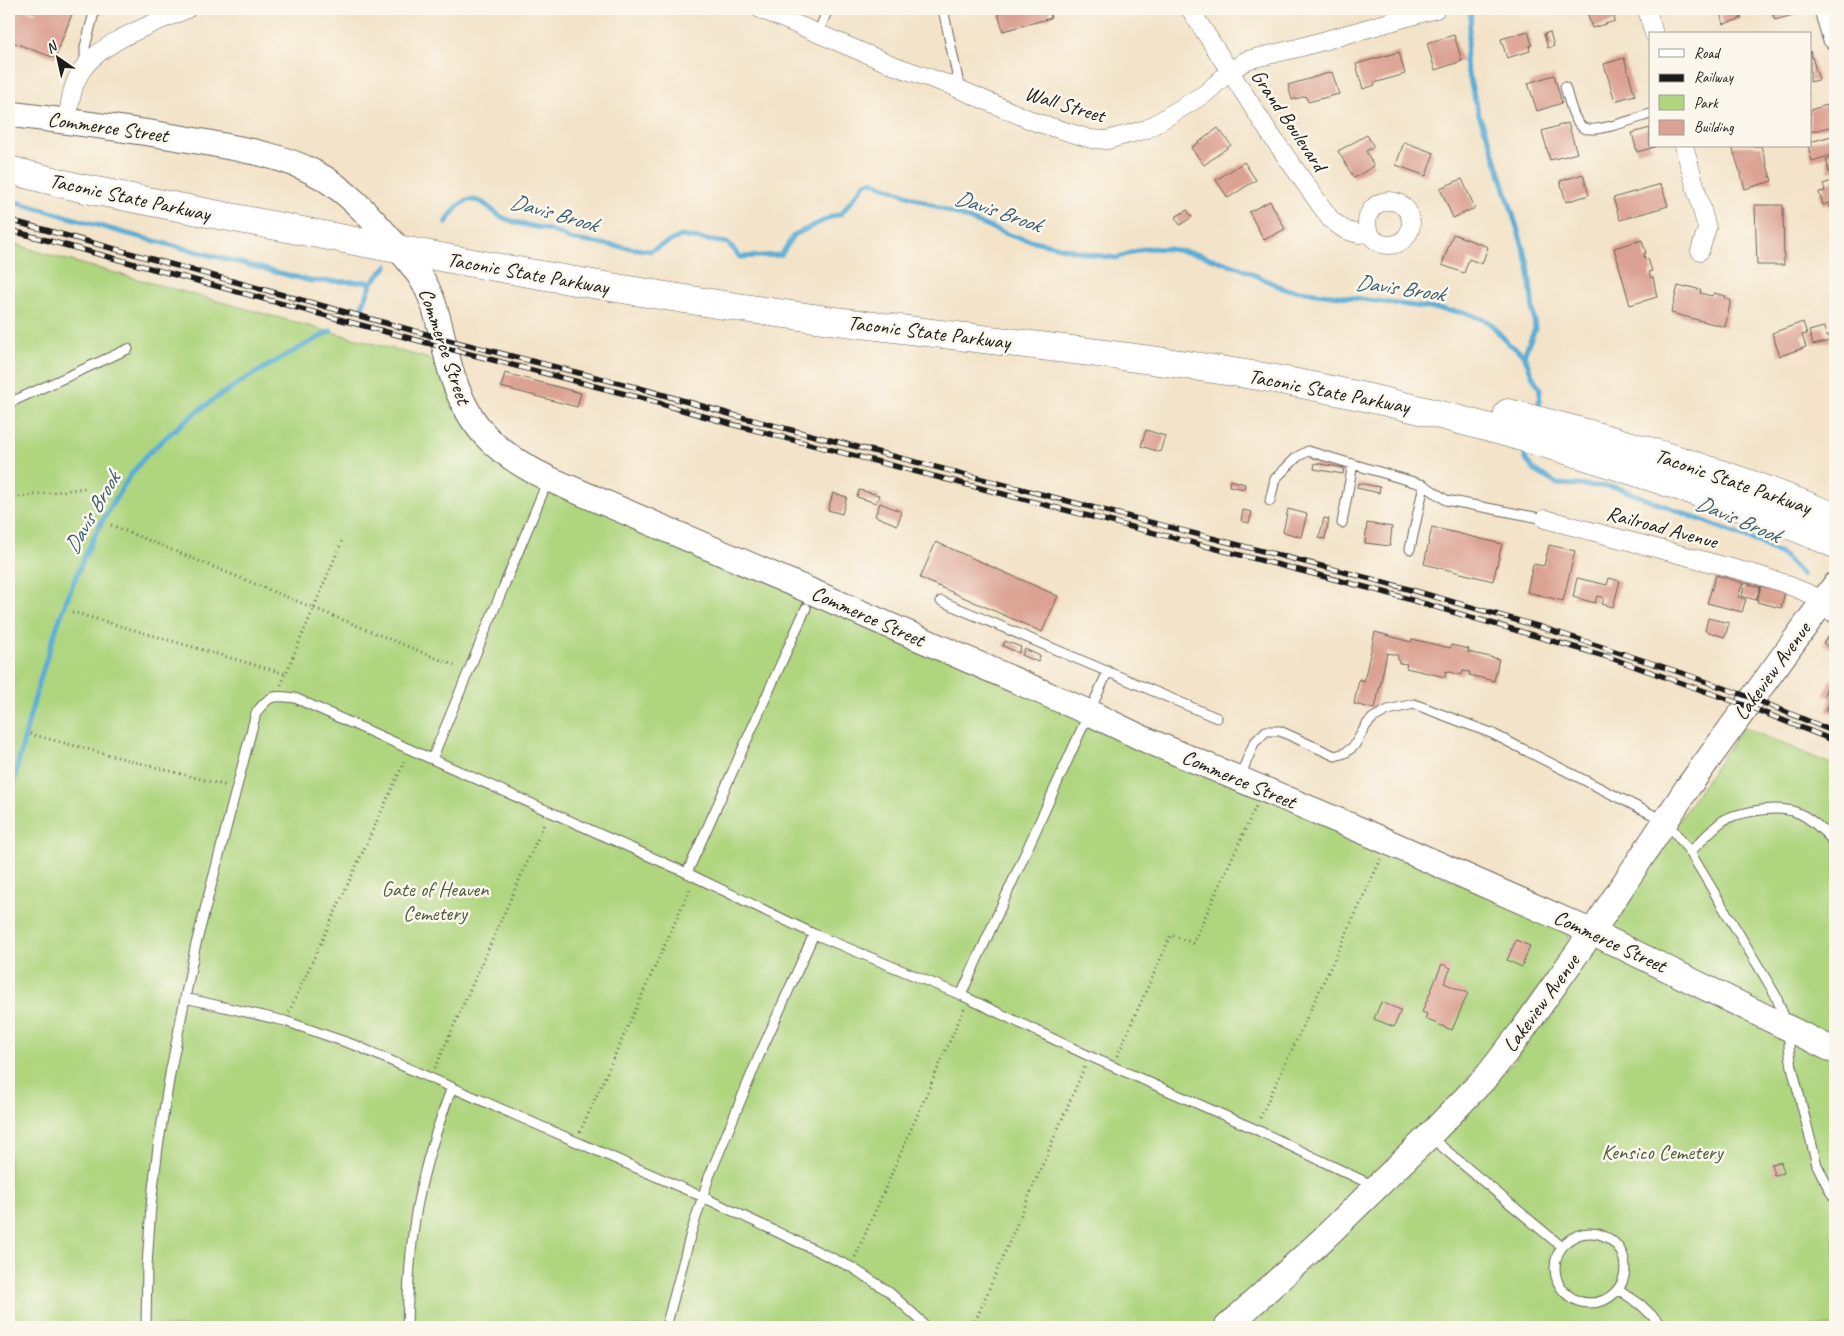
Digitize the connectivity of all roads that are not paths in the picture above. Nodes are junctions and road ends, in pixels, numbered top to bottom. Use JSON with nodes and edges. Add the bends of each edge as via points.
{"nodes":[{"id":1,"x":95,"y":9,"type":"edge"},
{"id":2,"x":187,"y":9,"type":"edge"},
{"id":3,"x":760,"y":9,"type":"edge"},
{"id":4,"x":828,"y":9,"type":"edge"},
{"id":5,"x":943,"y":9,"type":"edge"},
{"id":6,"x":1190,"y":9,"type":"edge"},
{"id":7,"x":1436,"y":9,"type":"edge"},
{"id":8,"x":1647,"y":9,"type":"edge"},
{"id":9,"x":1827,"y":9,"type":"edge"},
{"id":10,"x":783,"y":13,"type":"edge"},
{"id":11,"x":1653,"y":32,"type":"edge"},
{"id":12,"x":818,"y":33,"type":"junction"},
{"id":13,"x":1835,"y":37,"type":"edge"},
{"id":14,"x":85,"y":64,"type":"junction"},
{"id":15,"x":1229,"y":72,"type":"junction"},
{"id":16,"x":1565,"y":87,"type":"dead end"},
{"id":17,"x":960,"y":89,"type":"junction"},
{"id":18,"x":9,"y":114,"type":"edge"},
{"id":19,"x":1649,"y":114,"type":"edge"},
{"id":20,"x":67,"y":120,"type":"junction"},
{"id":21,"x":1685,"y":148,"type":"edge"},
{"id":22,"x":9,"y":152,"type":"edge"},
{"id":23,"x":9,"y":170,"type":"edge"},
{"id":24,"x":380,"y":228,"type":"junction"},
{"id":25,"x":1369,"y":234,"type":"dead end"},
{"id":26,"x":399,"y":249,"type":"junction"},
{"id":27,"x":1700,"y":251,"type":"dead end"},
{"id":28,"x":128,"y":349,"type":"dead end"},
{"id":29,"x":9,"y":403,"type":"edge"},
{"id":30,"x":1353,"y":464,"type":"junction"},
{"id":31,"x":549,"y":479,"type":"junction"},
{"id":32,"x":1424,"y":484,"type":"junction"},
{"id":33,"x":1270,"y":501,"type":"dead end"},
{"id":34,"x":1835,"y":517,"type":"edge"},
{"id":35,"x":1545,"y":519,"type":"joint"},
{"id":36,"x":1342,"y":523,"type":"dead end"},
{"id":37,"x":1835,"y":544,"type":"edge"},
{"id":38,"x":1410,"y":549,"type":"dead end"},
{"id":39,"x":941,"y":601,"type":"dead end"},
{"id":40,"x":1828,"y":603,"type":"edge"},
{"id":41,"x":806,"y":608,"type":"dead end"},
{"id":42,"x":1108,"y":671,"type":"junction"},
{"id":43,"x":1090,"y":713,"type":"junction"},
{"id":44,"x":1217,"y":718,"type":"dead end"},
{"id":45,"x":432,"y":759,"type":"junction"},
{"id":46,"x":1239,"y":779,"type":"junction"},
{"id":47,"x":1667,"y":822,"type":"junction"},
{"id":48,"x":1835,"y":843,"type":"edge"},
{"id":49,"x":1690,"y":852,"type":"junction"},
{"id":50,"x":691,"y":875,"type":"junction"},
{"id":51,"x":1592,"y":932,"type":"junction"},
{"id":52,"x":814,"y":934,"type":"junction"},
{"id":53,"x":185,"y":998,"type":"junction"},
{"id":54,"x":964,"y":998,"type":"junction"},
{"id":55,"x":1789,"y":1029,"type":"junction"},
{"id":56,"x":1835,"y":1051,"type":"edge"},
{"id":57,"x":452,"y":1087,"type":"junction"},
{"id":58,"x":1429,"y":1136,"type":"junction"},
{"id":59,"x":1376,"y":1187,"type":"junction"},
{"id":60,"x":703,"y":1197,"type":"junction"},
{"id":61,"x":1835,"y":1198,"type":"edge"},
{"id":62,"x":1562,"y":1247,"type":"junction"},
{"id":63,"x":1618,"y":1288,"type":"junction"},
{"id":64,"x":146,"y":1327,"type":"edge"},
{"id":65,"x":407,"y":1327,"type":"edge"},
{"id":66,"x":666,"y":1327,"type":"edge"},
{"id":67,"x":925,"y":1327,"type":"edge"},
{"id":68,"x":1227,"y":1327,"type":"edge"},
{"id":69,"x":1664,"y":1327,"type":"edge"}],
"edges":[{"from":1,"to":14,"type":"lane","via":[[85,47]]},
{"from":2,"to":14,"type":"street","via":[[111,44]]},
{"from":3,"to":10,"type":"street","name":"Wall Street"},
{"from":4,"to":12,"type":"lane"},
{"from":5,"to":17,"type":"lane"},
{"from":6,"to":15,"type":"street","name":"Grand Boulevard"},
{"from":7,"to":15,"type":"street","name":"Wall Street","via":[[1247,60]]},
{"from":8,"to":11,"type":"street"},
{"from":9,"to":13,"type":"street"},
{"from":10,"to":12,"type":"street","name":"Wall Street"},
{"from":12,"to":17,"type":"street","name":"Wall Street"},
{"from":14,"to":20,"type":"street","via":[[77,77]]},
{"from":15,"to":17,"type":"street","name":"Wall Street","via":[[1206,93],[1147,130],[1107,140],[1091,139],[1035,122]]},
{"from":15,"to":25,"type":"street","name":"Grand Boulevard","via":[[1331,220],[1345,230]]},
{"from":16,"to":19,"type":"lane","via":[[1574,115],[1587,129],[1600,129]]},
{"from":18,"to":20,"type":"street","name":"Commerce Street"},
{"from":20,"to":24,"type":"street","name":"Commerce Street","via":[[216,144],[289,162],[329,181]]},
{"from":21,"to":27,"type":"street","via":[[1706,228]]},
{"from":22,"to":24,"type":"highway","name":"Taconic State Parkway","via":[[148,185]]},
{"from":23,"to":26,"type":"highway","name":"Taconic State Parkway","via":[[81,188]]},
{"from":24,"to":26,"type":"street","name":"Commerce Street"},
{"from":24,"to":34,"type":"highway","name":"Taconic State Parkway","via":[[684,283],[1198,350],[1349,376],[1537,420],[1647,451],[1757,486]]},
{"from":26,"to":31,"type":"street","name":"Commerce Street","via":[[429,294],[439,318],[462,402],[475,423],[498,448],[521,466]]},
{"from":26,"to":37,"type":"highway","name":"Taconic State Parkway","via":[[688,300],[1203,368],[1372,398],[1484,425],[1594,458],[1748,510]]},
{"from":28,"to":29,"type":"lane"},
{"from":30,"to":32,"type":"lane"},
{"from":30,"to":33,"type":"lane","via":[[1308,451],[1296,457],[1275,480]]},
{"from":30,"to":36,"type":"lane"},
{"from":31,"to":43,"type":"street","name":"Commerce Street"},
{"from":31,"to":45,"type":"lane"},
{"from":32,"to":35,"type":"lane","via":[[1446,500]]},
{"from":32,"to":38,"type":"lane"},
{"from":35,"to":40,"type":"street","name":"Railroad Avenue","via":[[1758,575]]},
{"from":39,"to":42,"type":"lane"},
{"from":40,"to":47,"type":"street","name":"Lakeview Avenue","via":[[1693,780]]},
{"from":41,"to":50,"type":"lane"},
{"from":42,"to":43,"type":"lane"},
{"from":42,"to":44,"type":"lane"},
{"from":43,"to":46,"type":"street","name":"Commerce Street"},
{"from":43,"to":54,"type":"lane"},
{"from":45,"to":50,"type":"lane"},
{"from":45,"to":53,"type":"lane","via":[[295,698],[277,695],[264,702],[256,713],[235,788]]},
{"from":46,"to":47,"type":"lane","via":[[1254,743],[1266,731],[1280,731],[1335,756],[1354,746],[1373,718],[1388,710],[1414,704],[1491,733]]},
{"from":46,"to":51,"type":"street","name":"Commerce Street"},
{"from":47,"to":49,"type":"lane"},
{"from":47,"to":51,"type":"street","name":"Lakeview Avenue"},
{"from":48,"to":49,"type":"lane","via":[[1807,818],[1788,809],[1767,809],[1725,820]]},
{"from":49,"to":55,"type":"lane","via":[[1775,994]]},
{"from":50,"to":52,"type":"lane"},
{"from":51,"to":55,"type":"street","name":"Commerce Street"},
{"from":51,"to":58,"type":"street","name":"Lakeview Avenue","via":[[1488,1075]]},
{"from":52,"to":54,"type":"lane"},
{"from":52,"to":60,"type":"lane","via":[[759,1056]]},
{"from":53,"to":57,"type":"lane","via":[[285,1021],[357,1046]]},
{"from":53,"to":64,"type":"lane","via":[[158,1147],[148,1246]]},
{"from":54,"to":59,"type":"lane"},
{"from":55,"to":56,"type":"street","name":"Commerce Street"},
{"from":55,"to":61,"type":"lane","via":[[1792,1067],[1817,1165]]},
{"from":57,"to":60,"type":"lane"},
{"from":57,"to":65,"type":"lane","via":[[418,1198]]},
{"from":58,"to":59,"type":"street","name":"Lakeview Avenue"},
{"from":58,"to":62,"type":"lane"},
{"from":59,"to":68,"type":"street","name":"Lakeview Avenue"},
{"from":60,"to":66,"type":"lane"},
{"from":60,"to":67,"type":"lane","via":[[851,1267],[888,1291]]},
{"from":62,"to":63,"type":"lane","via":[[1576,1236],[1593,1232],[1604,1235],[1618,1247],[1624,1258],[1624,1278]]},
{"from":62,"to":63,"type":"lane","via":[[1556,1258],[1556,1279],[1575,1300],[1587,1303],[1600,1301]]},
{"from":63,"to":69,"type":"lane"}]}
